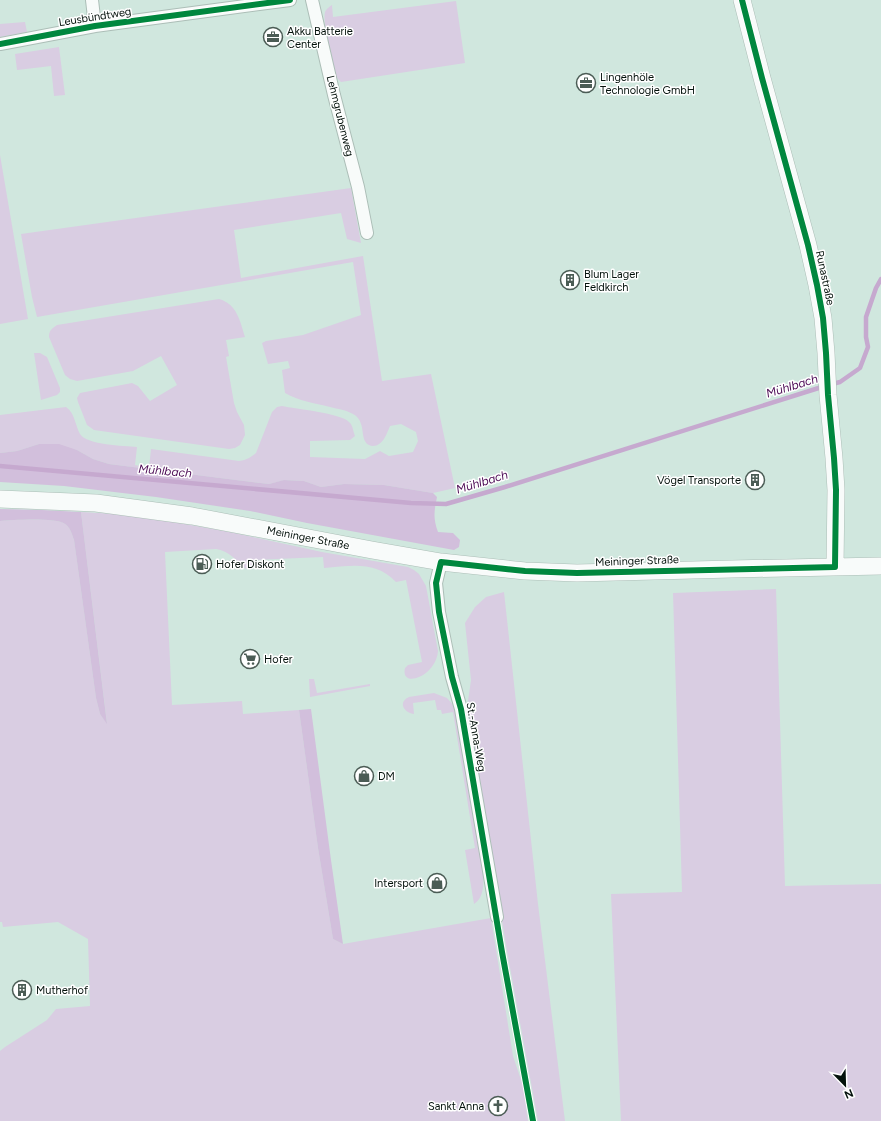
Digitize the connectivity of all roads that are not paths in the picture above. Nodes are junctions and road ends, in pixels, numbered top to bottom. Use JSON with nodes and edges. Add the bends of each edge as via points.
{"nodes":[{"id":1,"x":92,"y":0,"type":"edge"},
{"id":2,"x":290,"y":0,"type":"edge"},
{"id":3,"x":312,"y":0,"type":"edge"},
{"id":4,"x":742,"y":0,"type":"edge"},
{"id":5,"x":95,"y":26,"type":"junction"},
{"id":6,"x":0,"y":44,"type":"edge"},
{"id":7,"x":367,"y":233,"type":"dead end"},
{"id":8,"x":0,"y":499,"type":"edge"},
{"id":9,"x":441,"y":562,"type":"junction"},
{"id":10,"x":881,"y":566,"type":"edge"},
{"id":11,"x":835,"y":567,"type":"junction"},
{"id":12,"x":496,"y":917,"type":"dead end"}],
"edges":[{"from":1,"to":5,"type":"street"},
{"from":2,"to":5,"type":"street","name":"Leusbündtweg"},
{"from":3,"to":7,"type":"street","name":"Lehmgrubenweg"},
{"from":4,"to":11,"type":"main road","name":"Runastraße","via":[[808,245],[823,318],[835,464]]},
{"from":5,"to":6,"type":"street","name":"Leusbündtweg"},
{"from":8,"to":9,"type":"main road","name":"Meininger Straße","via":[[96,503],[192,516]]},
{"from":9,"to":11,"type":"main road","name":"Meininger Straße","via":[[525,571],[577,573]]},
{"from":9,"to":12,"type":"street","name":"St.-Anna-Weg","via":[[436,582],[439,612],[461,709]]},
{"from":10,"to":11,"type":"main road","name":"Meininger Straße"}]}
